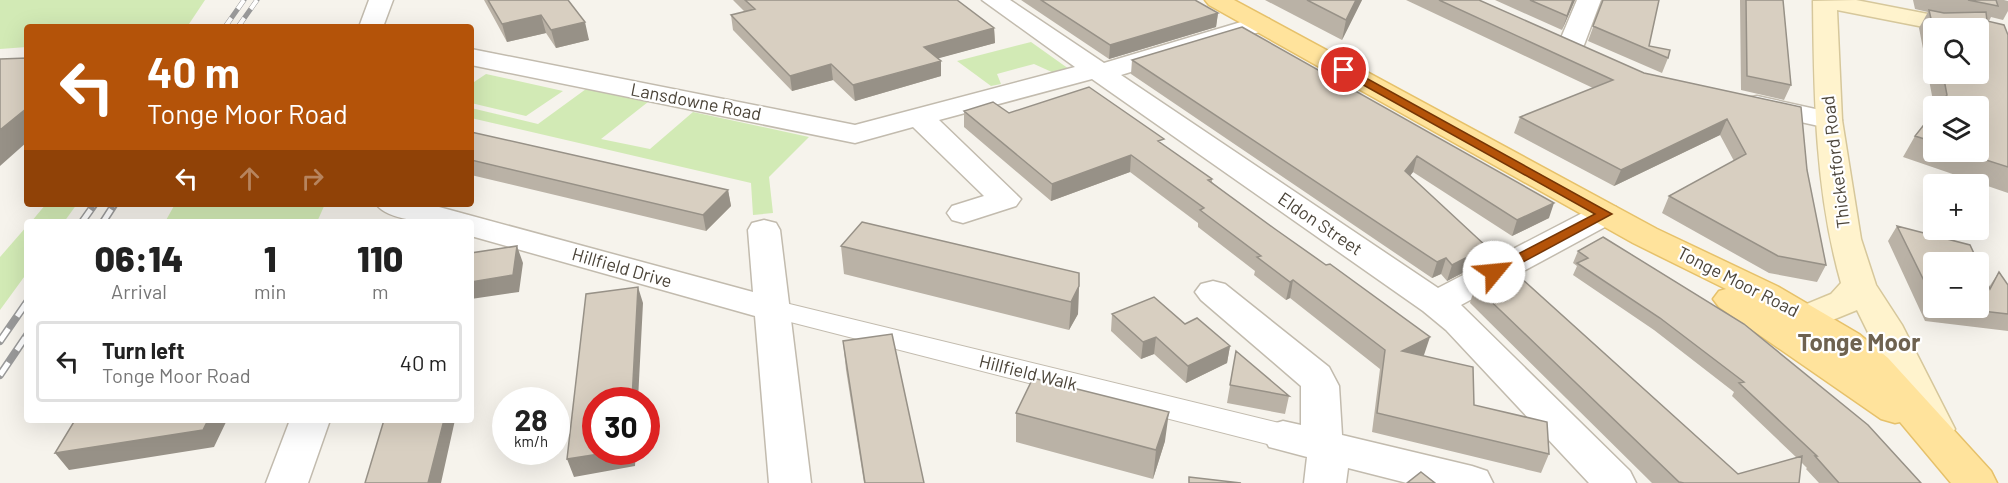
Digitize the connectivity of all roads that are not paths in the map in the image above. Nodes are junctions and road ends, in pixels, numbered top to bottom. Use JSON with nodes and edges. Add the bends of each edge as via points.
{"nodes":[{"id":1,"x":381,"y":0,"type":"edge"},
{"id":2,"x":994,"y":0,"type":"edge"},
{"id":3,"x":1217,"y":0,"type":"edge"},
{"id":4,"x":1589,"y":0,"type":"edge"},
{"id":5,"x":1823,"y":0,"type":"edge"},
{"id":6,"x":1923,"y":20,"type":"edge"},
{"id":7,"x":372,"y":24,"type":"edge"},
{"id":8,"x":1260,"y":24,"type":"junction"},
{"id":9,"x":1571,"y":45,"type":"edge"},
{"id":10,"x":474,"y":58,"type":"edge"},
{"id":11,"x":1097,"y":72,"type":"junction"},
{"id":12,"x":1734,"y":100,"type":"edge"},
{"id":13,"x":920,"y":118,"type":"junction"},
{"id":14,"x":1828,"y":120,"type":"junction"},
{"id":15,"x":402,"y":207,"type":"edge"},
{"id":16,"x":963,"y":213,"type":"dead end"},
{"id":17,"x":1605,"y":214,"type":"junction"},
{"id":18,"x":447,"y":219,"type":"edge"},
{"id":19,"x":474,"y":227,"type":"edge"},
{"id":20,"x":764,"y":230,"type":"dead end"},
{"id":21,"x":1859,"y":285,"type":"junction"},
{"id":22,"x":1213,"y":292,"type":"dead end"},
{"id":23,"x":1436,"y":303,"type":"junction"},
{"id":24,"x":773,"y":309,"type":"junction"},
{"id":25,"x":1793,"y":324,"type":"junction"},
{"id":26,"x":309,"y":423,"type":"edge"},
{"id":27,"x":1938,"y":441,"type":"junction"},
{"id":28,"x":1315,"y":453,"type":"edge"},
{"id":29,"x":287,"y":483,"type":"edge"},
{"id":30,"x":790,"y":483,"type":"edge"},
{"id":31,"x":1472,"y":483,"type":"edge"},
{"id":32,"x":1615,"y":483,"type":"edge"},
{"id":33,"x":1976,"y":483,"type":"edge"}],
"edges":[{"from":1,"to":7,"type":"street"},
{"from":2,"to":11,"type":"street","name":"Eldon Street"},
{"from":3,"to":8,"type":"main road","name":"Tonge Moor Road"},
{"from":4,"to":9,"type":"street"},
{"from":5,"to":6,"type":"main road"},
{"from":5,"to":14,"type":"main road","name":"Thicketford Road"},
{"from":8,"to":11,"type":"street","name":"Lansdowne Road"},
{"from":8,"to":17,"type":"main road","name":"Tonge Moor Road"},
{"from":10,"to":13,"type":"street","name":"Lansdowne Road","via":[[855,134]]},
{"from":11,"to":13,"type":"street","name":"Lansdowne Road"},
{"from":11,"to":23,"type":"street","name":"Eldon Street"},
{"from":12,"to":14,"type":"street"},
{"from":13,"to":16,"type":"street","via":[[1005,199]]},
{"from":14,"to":21,"type":"main road","name":"Thicketford Road","via":[[1845,239]]},
{"from":15,"to":18,"type":"street"},
{"from":17,"to":23,"type":"street"},
{"from":17,"to":25,"type":"main road","name":"Tonge Moor Road","via":[[1645,236],[1700,280]]},
{"from":19,"to":24,"type":"street","name":"Hillfield Drive"},
{"from":20,"to":24,"type":"street"},
{"from":21,"to":25,"type":"main road","via":[[1844,302]]},
{"from":21,"to":27,"type":"main road","name":"Thicketford Road","via":[[1884,325]]},
{"from":22,"to":28,"type":"street","via":[[1315,376],[1320,386]]},
{"from":23,"to":32,"type":"street","name":"Eldon Street"},
{"from":24,"to":28,"type":"street","name":"Hillfield Walk"},
{"from":24,"to":30,"type":"street"},
{"from":25,"to":27,"type":"main road","name":"Tonge Moor Road"},
{"from":26,"to":29,"type":"street"},
{"from":27,"to":33,"type":"main road","name":"Tonge Moor Road"},
{"from":28,"to":31,"type":"street"}]}
